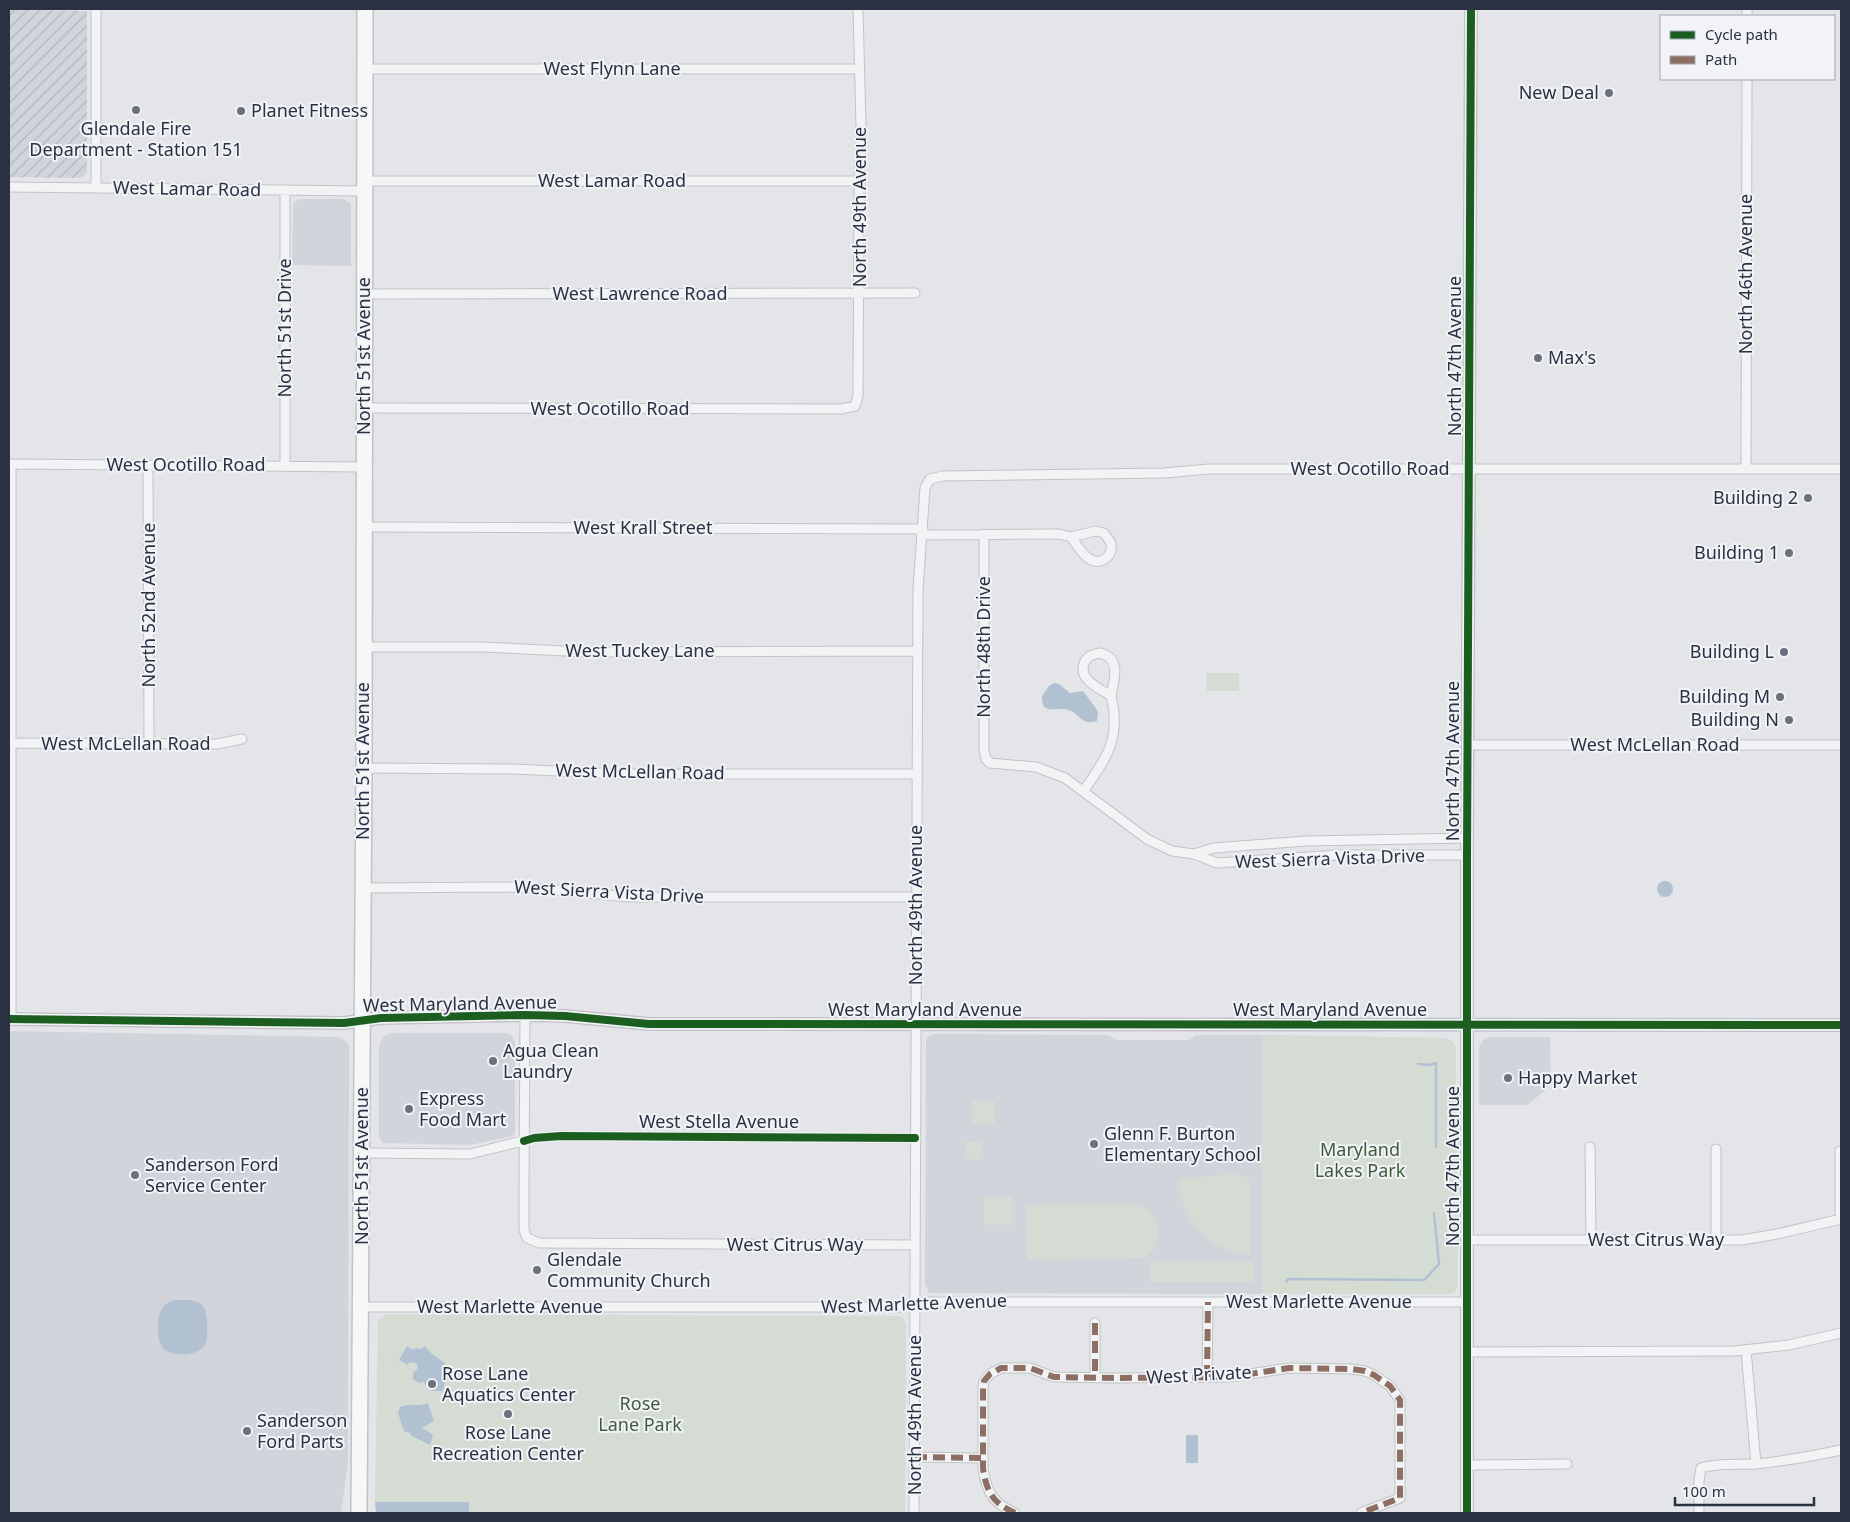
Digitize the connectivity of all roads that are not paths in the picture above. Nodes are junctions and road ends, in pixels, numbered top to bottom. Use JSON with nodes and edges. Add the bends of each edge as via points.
{"nodes":[{"id":1,"x":96,"y":9,"type":"edge"},
{"id":2,"x":365,"y":9,"type":"edge"},
{"id":3,"x":858,"y":9,"type":"edge"},
{"id":4,"x":1472,"y":9,"type":"edge"},
{"id":5,"x":365,"y":69,"type":"junction"},
{"id":6,"x":859,"y":69,"type":"junction"},
{"id":7,"x":1747,"y":80,"type":"edge"},
{"id":8,"x":859,"y":181,"type":"junction"},
{"id":9,"x":364,"y":186,"type":"junction"},
{"id":10,"x":9,"y":187,"type":"edge"},
{"id":11,"x":96,"y":188,"type":"junction"},
{"id":12,"x":285,"y":190,"type":"junction"},
{"id":13,"x":915,"y":293,"type":"dead end"},
{"id":14,"x":364,"y":294,"type":"junction"},
{"id":15,"x":859,"y":294,"type":"junction"},
{"id":16,"x":855,"y":406,"type":"joint"},
{"id":17,"x":364,"y":408,"type":"junction"},
{"id":18,"x":10,"y":464,"type":"edge"},
{"id":19,"x":148,"y":465,"type":"junction"},
{"id":20,"x":285,"y":466,"type":"junction"},
{"id":21,"x":363,"y":466,"type":"junction"},
{"id":22,"x":1470,"y":469,"type":"junction"},
{"id":23,"x":1746,"y":469,"type":"junction"},
{"id":24,"x":1841,"y":469,"type":"edge"},
{"id":25,"x":930,"y":479,"type":"joint"},
{"id":26,"x":364,"y":527,"type":"junction"},
{"id":27,"x":922,"y":532,"type":"junction"},
{"id":28,"x":984,"y":534,"type":"junction"},
{"id":29,"x":1071,"y":537,"type":"dead end"},
{"id":30,"x":363,"y":647,"type":"junction"},
{"id":31,"x":918,"y":650,"type":"junction"},
{"id":32,"x":1111,"y":696,"type":"junction"},
{"id":33,"x":242,"y":739,"type":"dead end"},
{"id":34,"x":10,"y":744,"type":"edge"},
{"id":35,"x":149,"y":744,"type":"junction"},
{"id":36,"x":1469,"y":744,"type":"junction"},
{"id":37,"x":1841,"y":745,"type":"edge"},
{"id":38,"x":986,"y":759,"type":"joint"},
{"id":39,"x":364,"y":768,"type":"junction"},
{"id":40,"x":917,"y":774,"type":"junction"},
{"id":41,"x":1084,"y":790,"type":"junction"},
{"id":42,"x":1468,"y":838,"type":"junction"},
{"id":43,"x":1194,"y":854,"type":"junction"},
{"id":44,"x":1467,"y":855,"type":"junction"},
{"id":45,"x":363,"y":888,"type":"junction"},
{"id":46,"x":916,"y":897,"type":"junction"},
{"id":47,"x":525,"y":1015,"type":"junction"},
{"id":48,"x":10,"y":1019,"type":"edge"},
{"id":49,"x":362,"y":1020,"type":"junction"},
{"id":50,"x":916,"y":1025,"type":"junction"},
{"id":51,"x":1468,"y":1025,"type":"junction"},
{"id":52,"x":1841,"y":1025,"type":"edge"},
{"id":53,"x":915,"y":1138,"type":"junction"},
{"id":54,"x":524,"y":1141,"type":"junction"},
{"id":55,"x":1590,"y":1147,"type":"dead end"},
{"id":56,"x":1716,"y":1148,"type":"dead end"},
{"id":57,"x":1840,"y":1152,"type":"edge"},
{"id":58,"x":362,"y":1153,"type":"junction"},
{"id":59,"x":1841,"y":1219,"type":"edge"},
{"id":60,"x":1468,"y":1240,"type":"junction"},
{"id":61,"x":1591,"y":1240,"type":"junction"},
{"id":62,"x":1716,"y":1240,"type":"junction"},
{"id":63,"x":915,"y":1246,"type":"junction"},
{"id":64,"x":1208,"y":1302,"type":"junction"},
{"id":65,"x":1467,"y":1302,"type":"junction"},
{"id":66,"x":915,"y":1303,"type":"junction"},
{"id":67,"x":361,"y":1307,"type":"junction"},
{"id":68,"x":1095,"y":1323,"type":"dead end"},
{"id":69,"x":1841,"y":1333,"type":"edge"},
{"id":70,"x":1746,"y":1350,"type":"junction"},
{"id":71,"x":1467,"y":1352,"type":"junction"},
{"id":72,"x":1095,"y":1377,"type":"junction"},
{"id":73,"x":1207,"y":1377,"type":"junction"},
{"id":74,"x":1841,"y":1450,"type":"edge"},
{"id":75,"x":915,"y":1457,"type":"junction"},
{"id":76,"x":982,"y":1458,"type":"junction"},
{"id":77,"x":1467,"y":1464,"type":"junction"},
{"id":78,"x":1567,"y":1464,"type":"dead end"},
{"id":79,"x":1756,"y":1464,"type":"junction"},
{"id":80,"x":359,"y":1513,"type":"edge"},
{"id":81,"x":914,"y":1513,"type":"edge"},
{"id":82,"x":1015,"y":1513,"type":"edge"},
{"id":83,"x":1361,"y":1513,"type":"edge"},
{"id":84,"x":1467,"y":1513,"type":"edge"},
{"id":85,"x":1699,"y":1513,"type":"edge"}],
"edges":[{"from":1,"to":11,"type":"street"},
{"from":2,"to":5,"type":"main road","name":"North 51st Avenue"},
{"from":3,"to":6,"type":"street","name":"North 49th Avenue"},
{"from":4,"to":22,"type":"street","name":"North 47th Avenue"},
{"from":5,"to":6,"type":"street","name":"West Flynn Lane"},
{"from":5,"to":9,"type":"main road","name":"North 51st Avenue"},
{"from":6,"to":8,"type":"street","name":"North 49th Avenue"},
{"from":7,"to":23,"type":"street","name":"North 46th Avenue"},
{"from":8,"to":9,"type":"street","name":"West Lamar Road"},
{"from":8,"to":15,"type":"street","name":"North 49th Avenue"},
{"from":9,"to":12,"type":"street","name":"West Lamar Road"},
{"from":9,"to":14,"type":"main road","name":"North 51st Avenue"},
{"from":10,"to":11,"type":"street","name":"West Lamar Road"},
{"from":11,"to":12,"type":"street","name":"West Lamar Road"},
{"from":12,"to":20,"type":"street","name":"North 51st Drive"},
{"from":13,"to":15,"type":"street","name":"West Lawrence Road"},
{"from":14,"to":15,"type":"street","name":"West Lawrence Road"},
{"from":14,"to":17,"type":"main road","name":"North 51st Avenue"},
{"from":15,"to":16,"type":"street","name":"North 49th Avenue","via":[[858,396]]},
{"from":16,"to":17,"type":"street","name":"West Ocotillo Road","via":[[841,409]]},
{"from":17,"to":21,"type":"main road","name":"North 51st Avenue"},
{"from":18,"to":19,"type":"street","name":"West Ocotillo Road"},
{"from":18,"to":34,"type":"street"},
{"from":19,"to":20,"type":"street","name":"West Ocotillo Road"},
{"from":19,"to":35,"type":"street","name":"North 52nd Avenue"},
{"from":20,"to":21,"type":"street","name":"West Ocotillo Road"},
{"from":21,"to":26,"type":"main road","name":"North 51st Avenue"},
{"from":22,"to":23,"type":"street","name":"West Ocotillo Road"},
{"from":22,"to":25,"type":"street","name":"West Ocotillo Road","via":[[1209,469],[1164,473],[943,476]]},
{"from":22,"to":36,"type":"street","name":"North 47th Avenue"},
{"from":23,"to":24,"type":"street","name":"West Ocotillo Road"},
{"from":25,"to":27,"type":"street","name":"North 49th Avenue","via":[[925,488]]},
{"from":26,"to":27,"type":"street","name":"West Krall Street"},
{"from":26,"to":30,"type":"main road","name":"North 51st Avenue"},
{"from":27,"to":28,"type":"street","name":"West Krall Street"},
{"from":27,"to":31,"type":"street","name":"North 49th Avenue"},
{"from":28,"to":29,"type":"street","name":"West Krall Street","via":[[1059,534]]},
{"from":28,"to":38,"type":"street","name":"North 48th Drive"},
{"from":30,"to":31,"type":"street","name":"West Tuckey Lane","via":[[484,647],[586,652]]},
{"from":30,"to":39,"type":"main road","name":"North 51st Avenue"},
{"from":31,"to":40,"type":"street","name":"North 49th Avenue"},
{"from":32,"to":32,"type":"street","via":[[1114,664],[1105,654],[1089,656],[1084,664],[1084,674],[1088,681]]},
{"from":32,"to":41,"type":"street","via":[[1115,721],[1113,739],[1103,764]]},
{"from":33,"to":35,"type":"street","name":"West McLellan Road","via":[[218,744]]},
{"from":34,"to":35,"type":"street","name":"West McLellan Road"},
{"from":34,"to":48,"type":"street"},
{"from":36,"to":37,"type":"street","name":"West McLellan Road"},
{"from":36,"to":42,"type":"street","name":"North 47th Avenue"},
{"from":38,"to":41,"type":"street","name":"West Sierra Vista Drive","via":[[996,764],[1045,769]]},
{"from":39,"to":40,"type":"street","name":"West McLellan Road","via":[[630,774]]},
{"from":39,"to":45,"type":"main road","name":"North 51st Avenue"},
{"from":40,"to":46,"type":"street","name":"North 49th Avenue"},
{"from":41,"to":43,"type":"street","name":"West Sierra Vista Drive","via":[[1147,839],[1172,851]]},
{"from":42,"to":43,"type":"street","name":"West Sierra Vista Drive","via":[[1306,841],[1214,848]]},
{"from":42,"to":44,"type":"street","name":"North 47th Avenue"},
{"from":43,"to":44,"type":"street","name":"West Sierra Vista Drive","via":[[1218,863],[1338,855]]},
{"from":44,"to":51,"type":"street","name":"North 47th Avenue"},
{"from":45,"to":46,"type":"street","name":"West Sierra Vista Drive","via":[[506,887],[629,897]]},
{"from":45,"to":49,"type":"main road","name":"North 51st Avenue"},
{"from":46,"to":50,"type":"street","name":"North 49th Avenue"},
{"from":47,"to":49,"type":"street","name":"West Maryland Avenue"},
{"from":47,"to":50,"type":"street","name":"West Maryland Avenue","via":[[649,1024]]},
{"from":47,"to":54,"type":"street"},
{"from":48,"to":49,"type":"street","name":"West Maryland Avenue","via":[[344,1023]]},
{"from":49,"to":58,"type":"main road","name":"North 51st Avenue"},
{"from":50,"to":51,"type":"street","name":"West Maryland Avenue"},
{"from":50,"to":53,"type":"street","name":"North 49th Avenue"},
{"from":51,"to":52,"type":"street","name":"West Maryland Avenue"},
{"from":51,"to":60,"type":"street","name":"North 47th Avenue"},
{"from":53,"to":54,"type":"street","name":"West Stella Avenue","via":[[561,1136]]},
{"from":53,"to":63,"type":"street","name":"North 49th Avenue"},
{"from":54,"to":58,"type":"street","name":"West Stella Avenue","via":[[470,1154]]},
{"from":54,"to":63,"type":"street","name":"West Citrus Way","via":[[524,1230],[527,1238],[539,1244]]},
{"from":55,"to":61,"type":"street"},
{"from":56,"to":62,"type":"street"},
{"from":57,"to":59,"type":"street"},
{"from":58,"to":67,"type":"main road","name":"North 51st Avenue"},
{"from":59,"to":62,"type":"street","name":"West Citrus Way","via":[[1742,1240]]},
{"from":60,"to":61,"type":"street","name":"West Citrus Way"},
{"from":60,"to":65,"type":"street","name":"North 47th Avenue"},
{"from":61,"to":62,"type":"street","name":"West Citrus Way"},
{"from":63,"to":66,"type":"street","name":"North 49th Avenue"},
{"from":64,"to":65,"type":"street","name":"West Marlette Avenue"},
{"from":64,"to":66,"type":"street","name":"West Marlette Avenue"},
{"from":64,"to":73,"type":"street"},
{"from":65,"to":71,"type":"street","name":"North 47th Avenue"},
{"from":66,"to":67,"type":"street","name":"West Marlette Avenue","via":[[900,1307]]},
{"from":66,"to":75,"type":"street","name":"North 49th Avenue"},
{"from":67,"to":80,"type":"main road","name":"North 51st Avenue"},
{"from":68,"to":72,"type":"street"},
{"from":69,"to":70,"type":"street","via":[[1789,1345]]},
{"from":70,"to":71,"type":"street"},
{"from":70,"to":79,"type":"street"},
{"from":71,"to":77,"type":"street","name":"North 47th Avenue"},
{"from":72,"to":73,"type":"street","name":"West Private"},
{"from":72,"to":76,"type":"street","name":"West Private","via":[[1054,1377],[1030,1368],[1001,1368],[990,1374],[983,1387]]},
{"from":73,"to":83,"type":"street","name":"West Private","via":[[1230,1377],[1277,1368],[1358,1369],[1390,1386],[1400,1400],[1400,1498]]},
{"from":74,"to":79,"type":"street"},
{"from":75,"to":76,"type":"street"},
{"from":75,"to":81,"type":"street","name":"North 49th Avenue"},
{"from":76,"to":82,"type":"street","via":[[987,1487],[1000,1506]]},
{"from":77,"to":78,"type":"street"},
{"from":77,"to":84,"type":"street","name":"North 47th Avenue"},
{"from":79,"to":85,"type":"street","via":[[1712,1464],[1701,1468]]}]}
